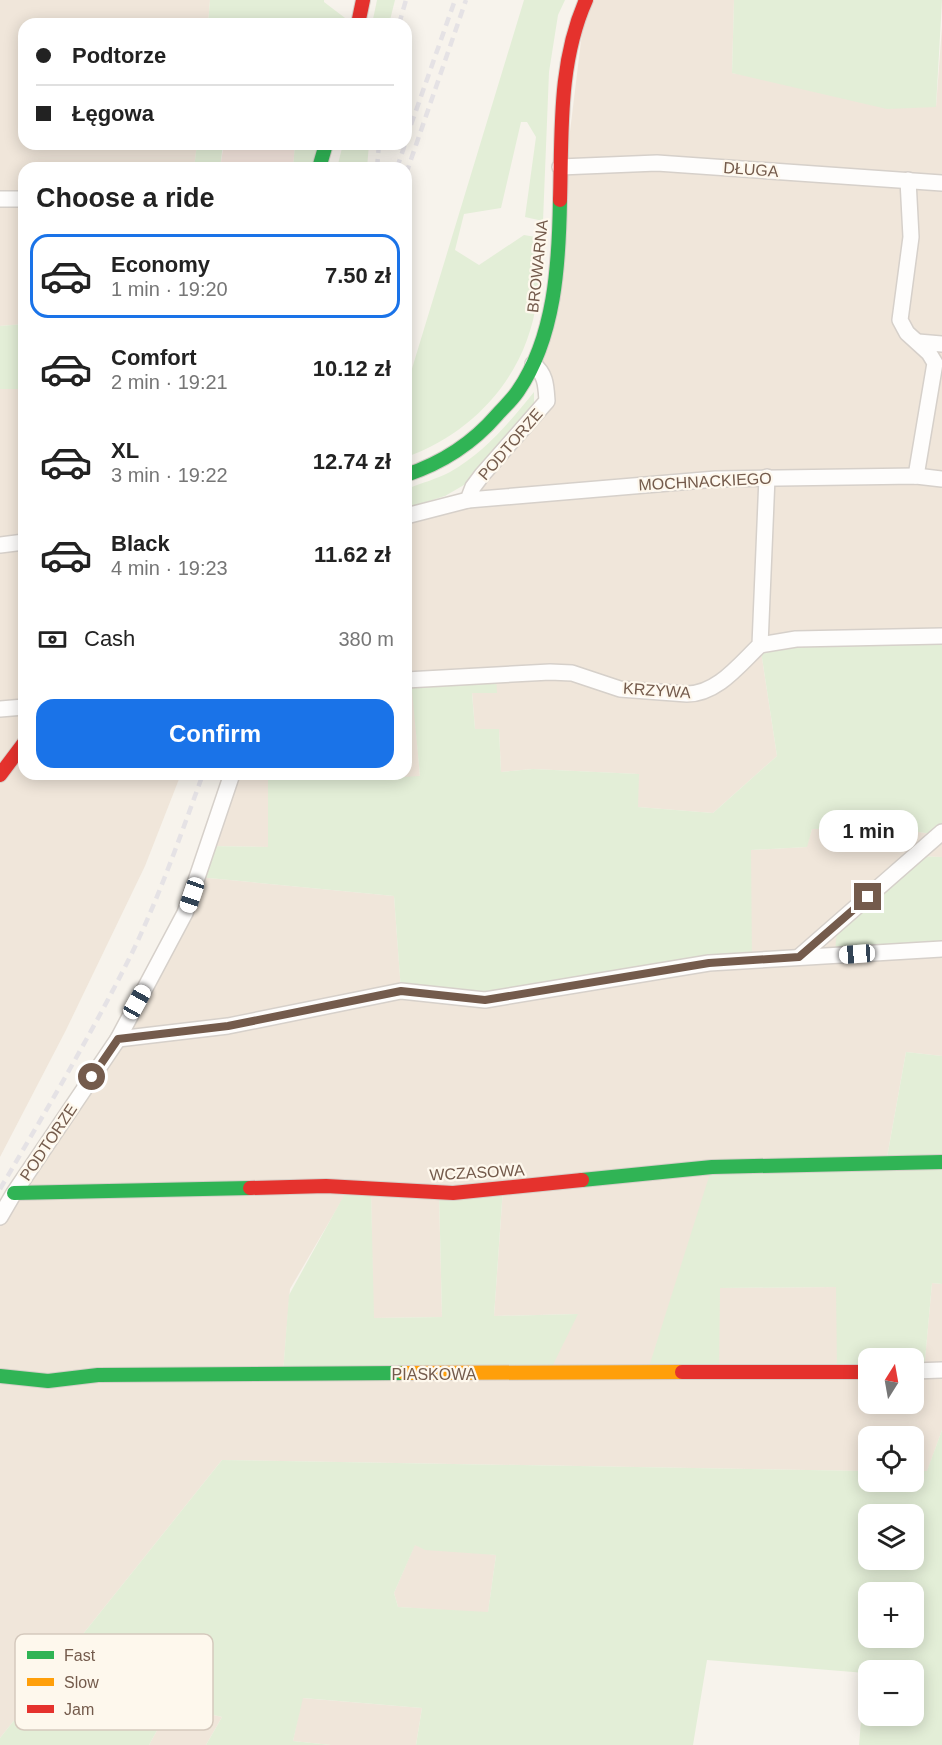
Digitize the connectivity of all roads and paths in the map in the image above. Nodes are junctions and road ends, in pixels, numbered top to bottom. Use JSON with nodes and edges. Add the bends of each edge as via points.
{"nodes":[{"id":1,"x":363,"y":0,"type":"edge"},
{"id":2,"x":586,"y":0,"type":"edge"},
{"id":3,"x":359,"y":18,"type":"edge"},
{"id":4,"x":560,"y":167,"type":"junction"},
{"id":5,"x":908,"y":180,"type":"junction"},
{"id":6,"x":942,"y":183,"type":"edge"},
{"id":7,"x":18,"y":199,"type":"edge"},
{"id":8,"x":0,"y":200,"type":"edge"},
{"id":9,"x":918,"y":342,"type":"junction"},
{"id":10,"x":942,"y":344,"type":"edge"},
{"id":11,"x":533,"y":364,"type":"junction"},
{"id":12,"x":412,"y":472,"type":"edge"},
{"id":13,"x":916,"y":476,"type":"junction"},
{"id":14,"x":767,"y":477,"type":"junction"},
{"id":15,"x":942,"y":479,"type":"edge"},
{"id":16,"x":468,"y":500,"type":"junction"},
{"id":17,"x":412,"y":514,"type":"edge"},
{"id":18,"x":18,"y":543,"type":"edge"},
{"id":19,"x":0,"y":545,"type":"edge"},
{"id":20,"x":942,"y":636,"type":"edge"},
{"id":21,"x":760,"y":645,"type":"junction"},
{"id":22,"x":412,"y":680,"type":"edge"},
{"id":23,"x":18,"y":708,"type":"edge"},
{"id":24,"x":0,"y":709,"type":"edge"},
{"id":25,"x":18,"y":751,"type":"edge"},
{"id":26,"x":0,"y":775,"type":"edge"},
{"id":27,"x":230,"y":780,"type":"edge"},
{"id":28,"x":942,"y":832,"type":"edge"},
{"id":29,"x":942,"y":949,"type":"edge"},
{"id":30,"x":799,"y":957,"type":"junction"},
{"id":31,"x":118,"y":1039,"type":"junction"},
{"id":32,"x":942,"y":1162,"type":"edge"},
{"id":33,"x":14,"y":1193,"type":"junction"},
{"id":34,"x":0,"y":1217,"type":"edge"},
{"id":35,"x":942,"y":1370,"type":"edge"},
{"id":36,"x":924,"y":1371,"type":"edge"},
{"id":37,"x":858,"y":1372,"type":"edge"},
{"id":38,"x":0,"y":1376,"type":"edge"}],
"edges":[{"from":1,"to":3,"type":"street"},
{"from":2,"to":4,"type":"street","name":"BROWARNA","via":[[571,35],[567,58]]},
{"from":4,"to":5,"type":"street","name":"DŁUGA","via":[[657,163]]},
{"from":4,"to":11,"type":"street","name":"BROWARNA","via":[[553,294],[546,330]]},
{"from":5,"to":6,"type":"street","name":"DŁUGA"},
{"from":5,"to":9,"type":"street","via":[[911,237],[900,320]]},
{"from":7,"to":8,"type":"street"},
{"from":9,"to":10,"type":"street"},
{"from":9,"to":13,"type":"street","via":[[935,363]]},
{"from":11,"to":12,"type":"street","name":"BROWARNA","via":[[520,388],[475,439],[438,463]]},
{"from":11,"to":16,"type":"street","name":"PODTORZE","via":[[544,376],[548,401],[482,475]]},
{"from":13,"to":14,"type":"street","name":"MOCHNACKIEGO"},
{"from":13,"to":15,"type":"street","name":"MOCHNACKIEGO"},
{"from":14,"to":16,"type":"street","name":"MOCHNACKIEGO"},
{"from":14,"to":21,"type":"street"},
{"from":16,"to":17,"type":"street"},
{"from":18,"to":19,"type":"street"},
{"from":20,"to":21,"type":"street","via":[[796,639]]},
{"from":21,"to":22,"type":"street","name":"KRZYWA","via":[[723,681],[697,694],[620,688],[572,673]]},
{"from":23,"to":24,"type":"street"},
{"from":25,"to":26,"type":"street"},
{"from":27,"to":31,"type":"street","name":"PODTORZE","via":[[185,913]]},
{"from":28,"to":30,"type":"street"},
{"from":29,"to":30,"type":"street"},
{"from":30,"to":31,"type":"street","via":[[709,963],[485,1000],[401,991],[228,1026]]},
{"from":31,"to":33,"type":"street","name":"PODTORZE"},
{"from":32,"to":33,"type":"street","name":"WCZASOWA","via":[[712,1167],[453,1193],[326,1186]]},
{"from":33,"to":34,"type":"street","name":"PODTORZE"},
{"from":35,"to":36,"type":"street"},
{"from":37,"to":38,"type":"street","name":"PIASKOWA","via":[[208,1373],[98,1375],[48,1381]]}]}
